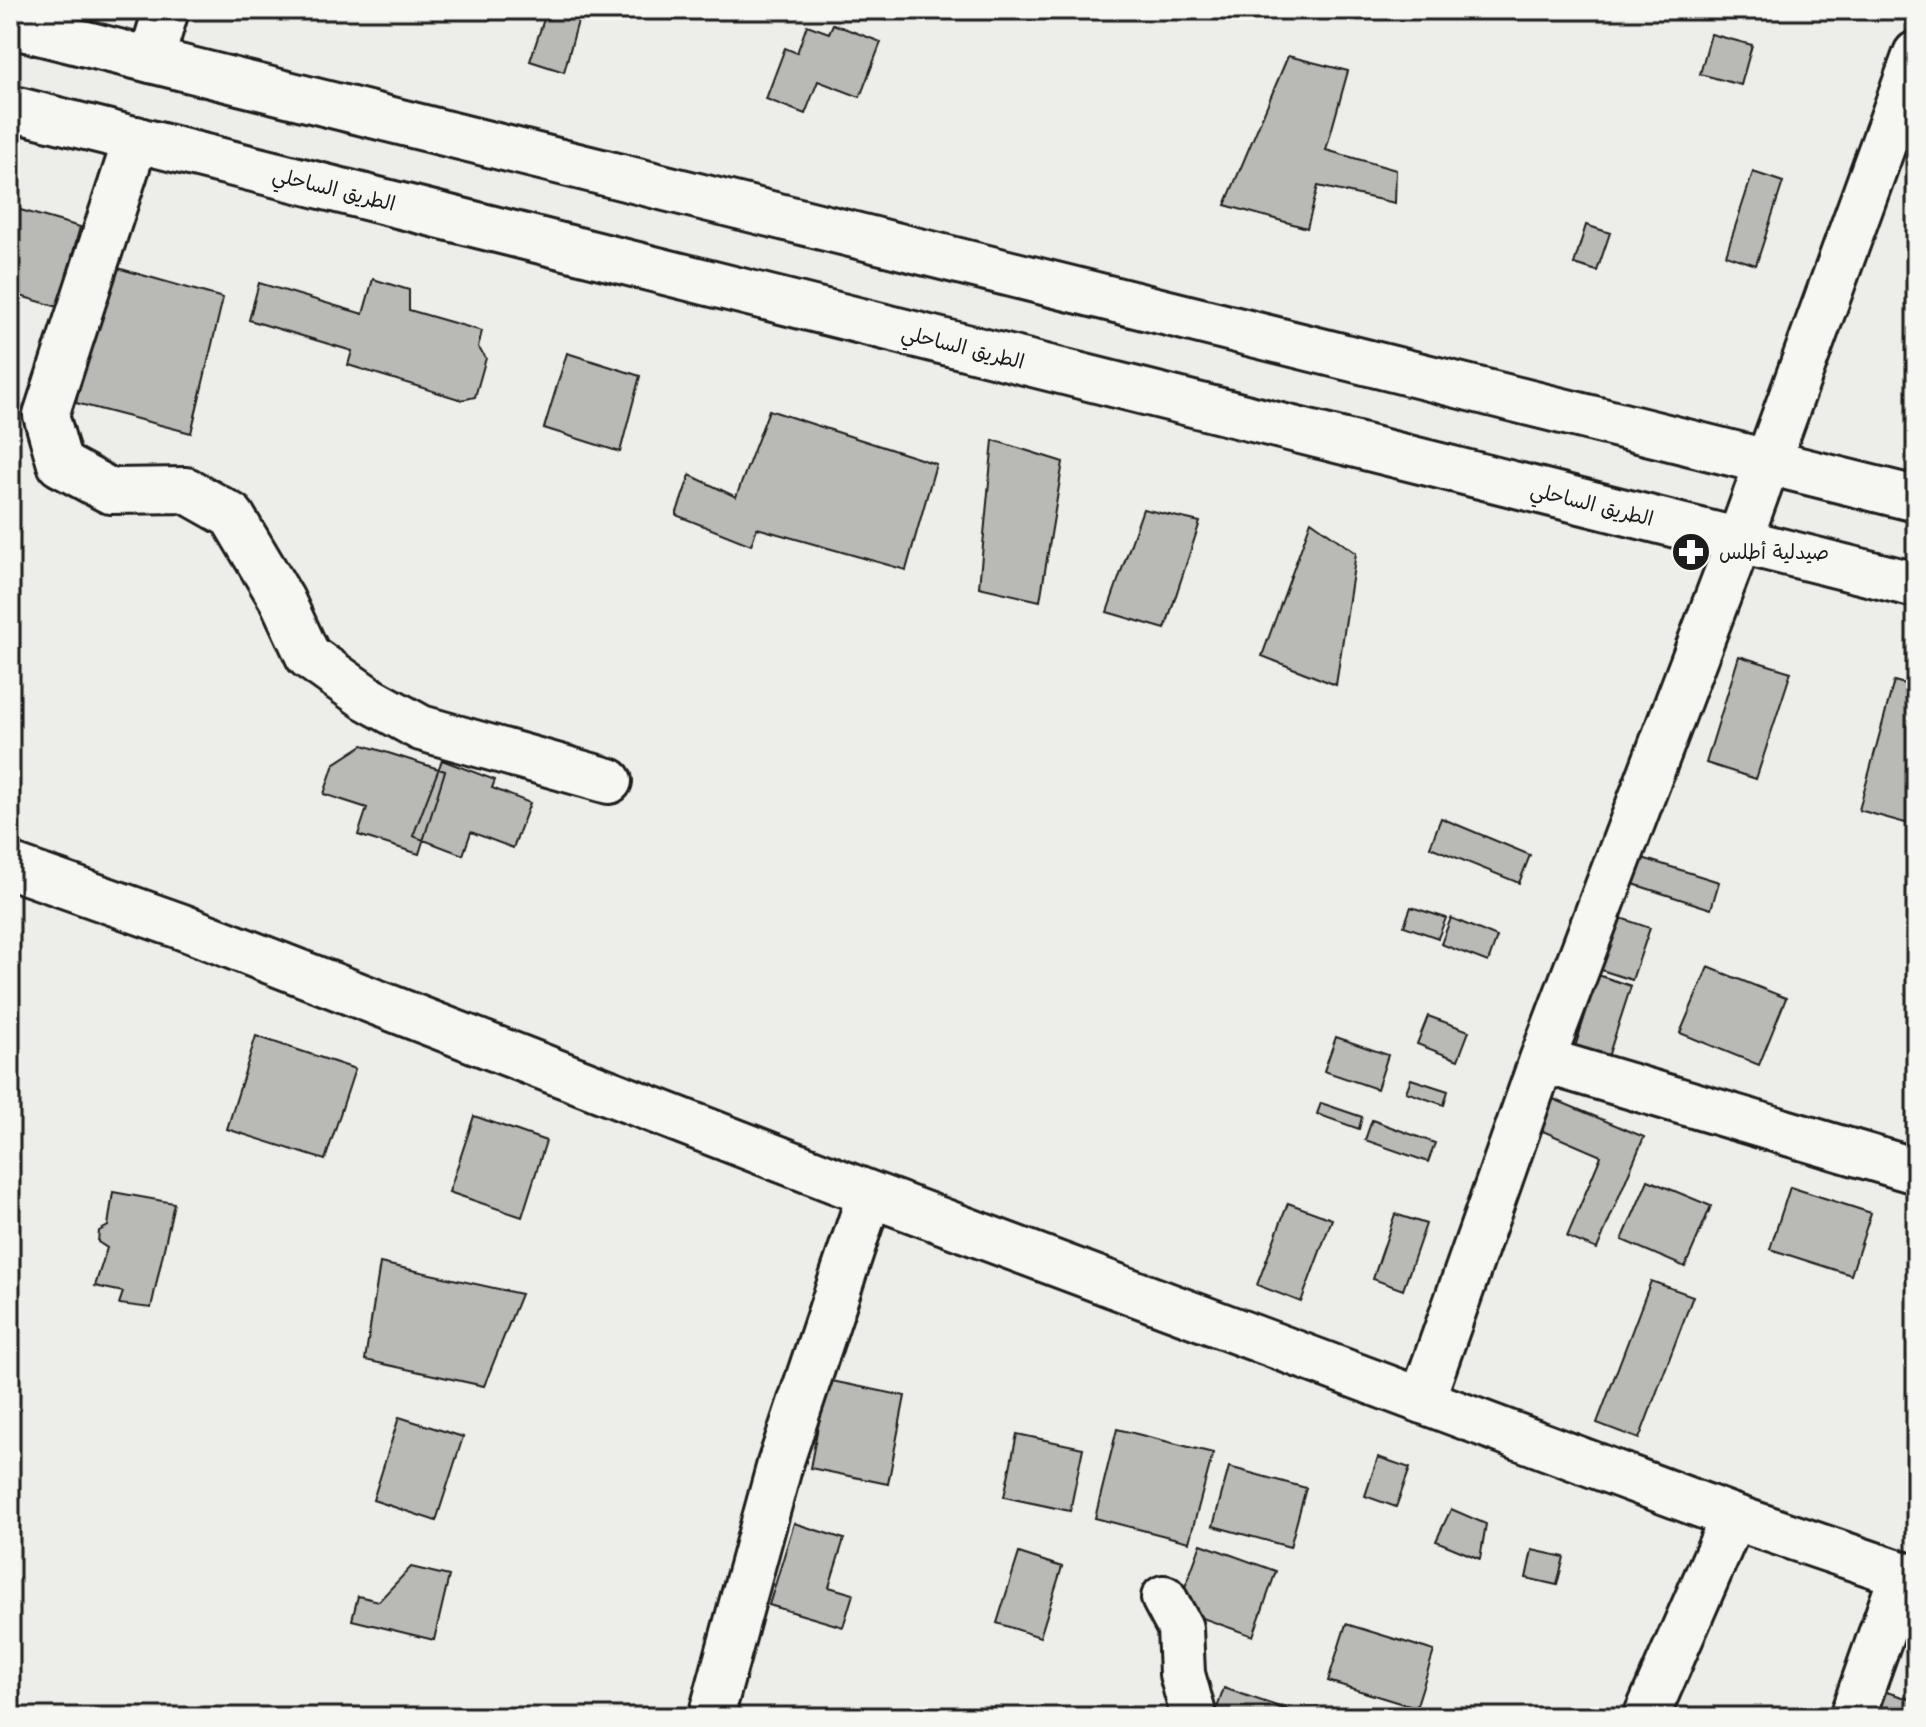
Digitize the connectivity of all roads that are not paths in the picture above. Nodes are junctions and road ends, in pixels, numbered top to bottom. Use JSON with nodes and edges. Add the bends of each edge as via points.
{"nodes":[{"id":1,"x":166,"y":10,"type":"edge"},
{"id":2,"x":10,"y":25,"type":"edge"},
{"id":3,"x":1916,"y":54,"type":"edge"},
{"id":4,"x":151,"y":60,"type":"junction"},
{"id":5,"x":10,"y":108,"type":"edge"},
{"id":6,"x":136,"y":139,"type":"junction"},
{"id":7,"x":1767,"y":462,"type":"junction"},
{"id":8,"x":1916,"y":499,"type":"edge"},
{"id":9,"x":1739,"y":541,"type":"junction"},
{"id":10,"x":1916,"y":585,"type":"edge"},
{"id":11,"x":609,"y":781,"type":"dead end"},
{"id":12,"x":10,"y":866,"type":"edge"},
{"id":13,"x":1542,"y":1060,"type":"junction"},
{"id":14,"x":1916,"y":1171,"type":"edge"},
{"id":15,"x":870,"y":1194,"type":"junction"},
{"id":16,"x":1422,"y":1400,"type":"junction"},
{"id":17,"x":1733,"y":1517,"type":"junction"},
{"id":18,"x":1909,"y":1577,"type":"edge"},
{"id":19,"x":1164,"y":1598,"type":"dead end"},
{"id":20,"x":711,"y":1717,"type":"edge"},
{"id":21,"x":1194,"y":1717,"type":"edge"},
{"id":22,"x":1646,"y":1717,"type":"edge"},
{"id":23,"x":1852,"y":1717,"type":"edge"}],
"edges":[{"from":1,"to":4,"type":"main road"},
{"from":2,"to":4,"type":"main road"},
{"from":3,"to":7,"type":"main road"},
{"from":4,"to":7,"type":"main road"},
{"from":5,"to":6,"type":"main road","name":"الطريق الساحلي"},
{"from":6,"to":9,"type":"main road","name":"الطريق الساحلي"},
{"from":6,"to":11,"type":"main road","via":[[46,415],[60,464],[110,491],[186,490],[232,516],[308,656],[367,698],[421,728]]},
{"from":7,"to":8,"type":"main road"},
{"from":7,"to":9,"type":"main road"},
{"from":9,"to":10,"type":"main road","name":"الطريق الساحلي"},
{"from":9,"to":13,"type":"main road"},
{"from":12,"to":15,"type":"main road"},
{"from":13,"to":14,"type":"main road"},
{"from":13,"to":16,"type":"main road"},
{"from":15,"to":16,"type":"main road"},
{"from":15,"to":20,"type":"main road","via":[[780,1464]]},
{"from":16,"to":17,"type":"main road"},
{"from":17,"to":18,"type":"main road"},
{"from":17,"to":22,"type":"main road"},
{"from":18,"to":23,"type":"main road"},
{"from":19,"to":21,"type":"main road","via":[[1180,1628],[1182,1674]]}]}
